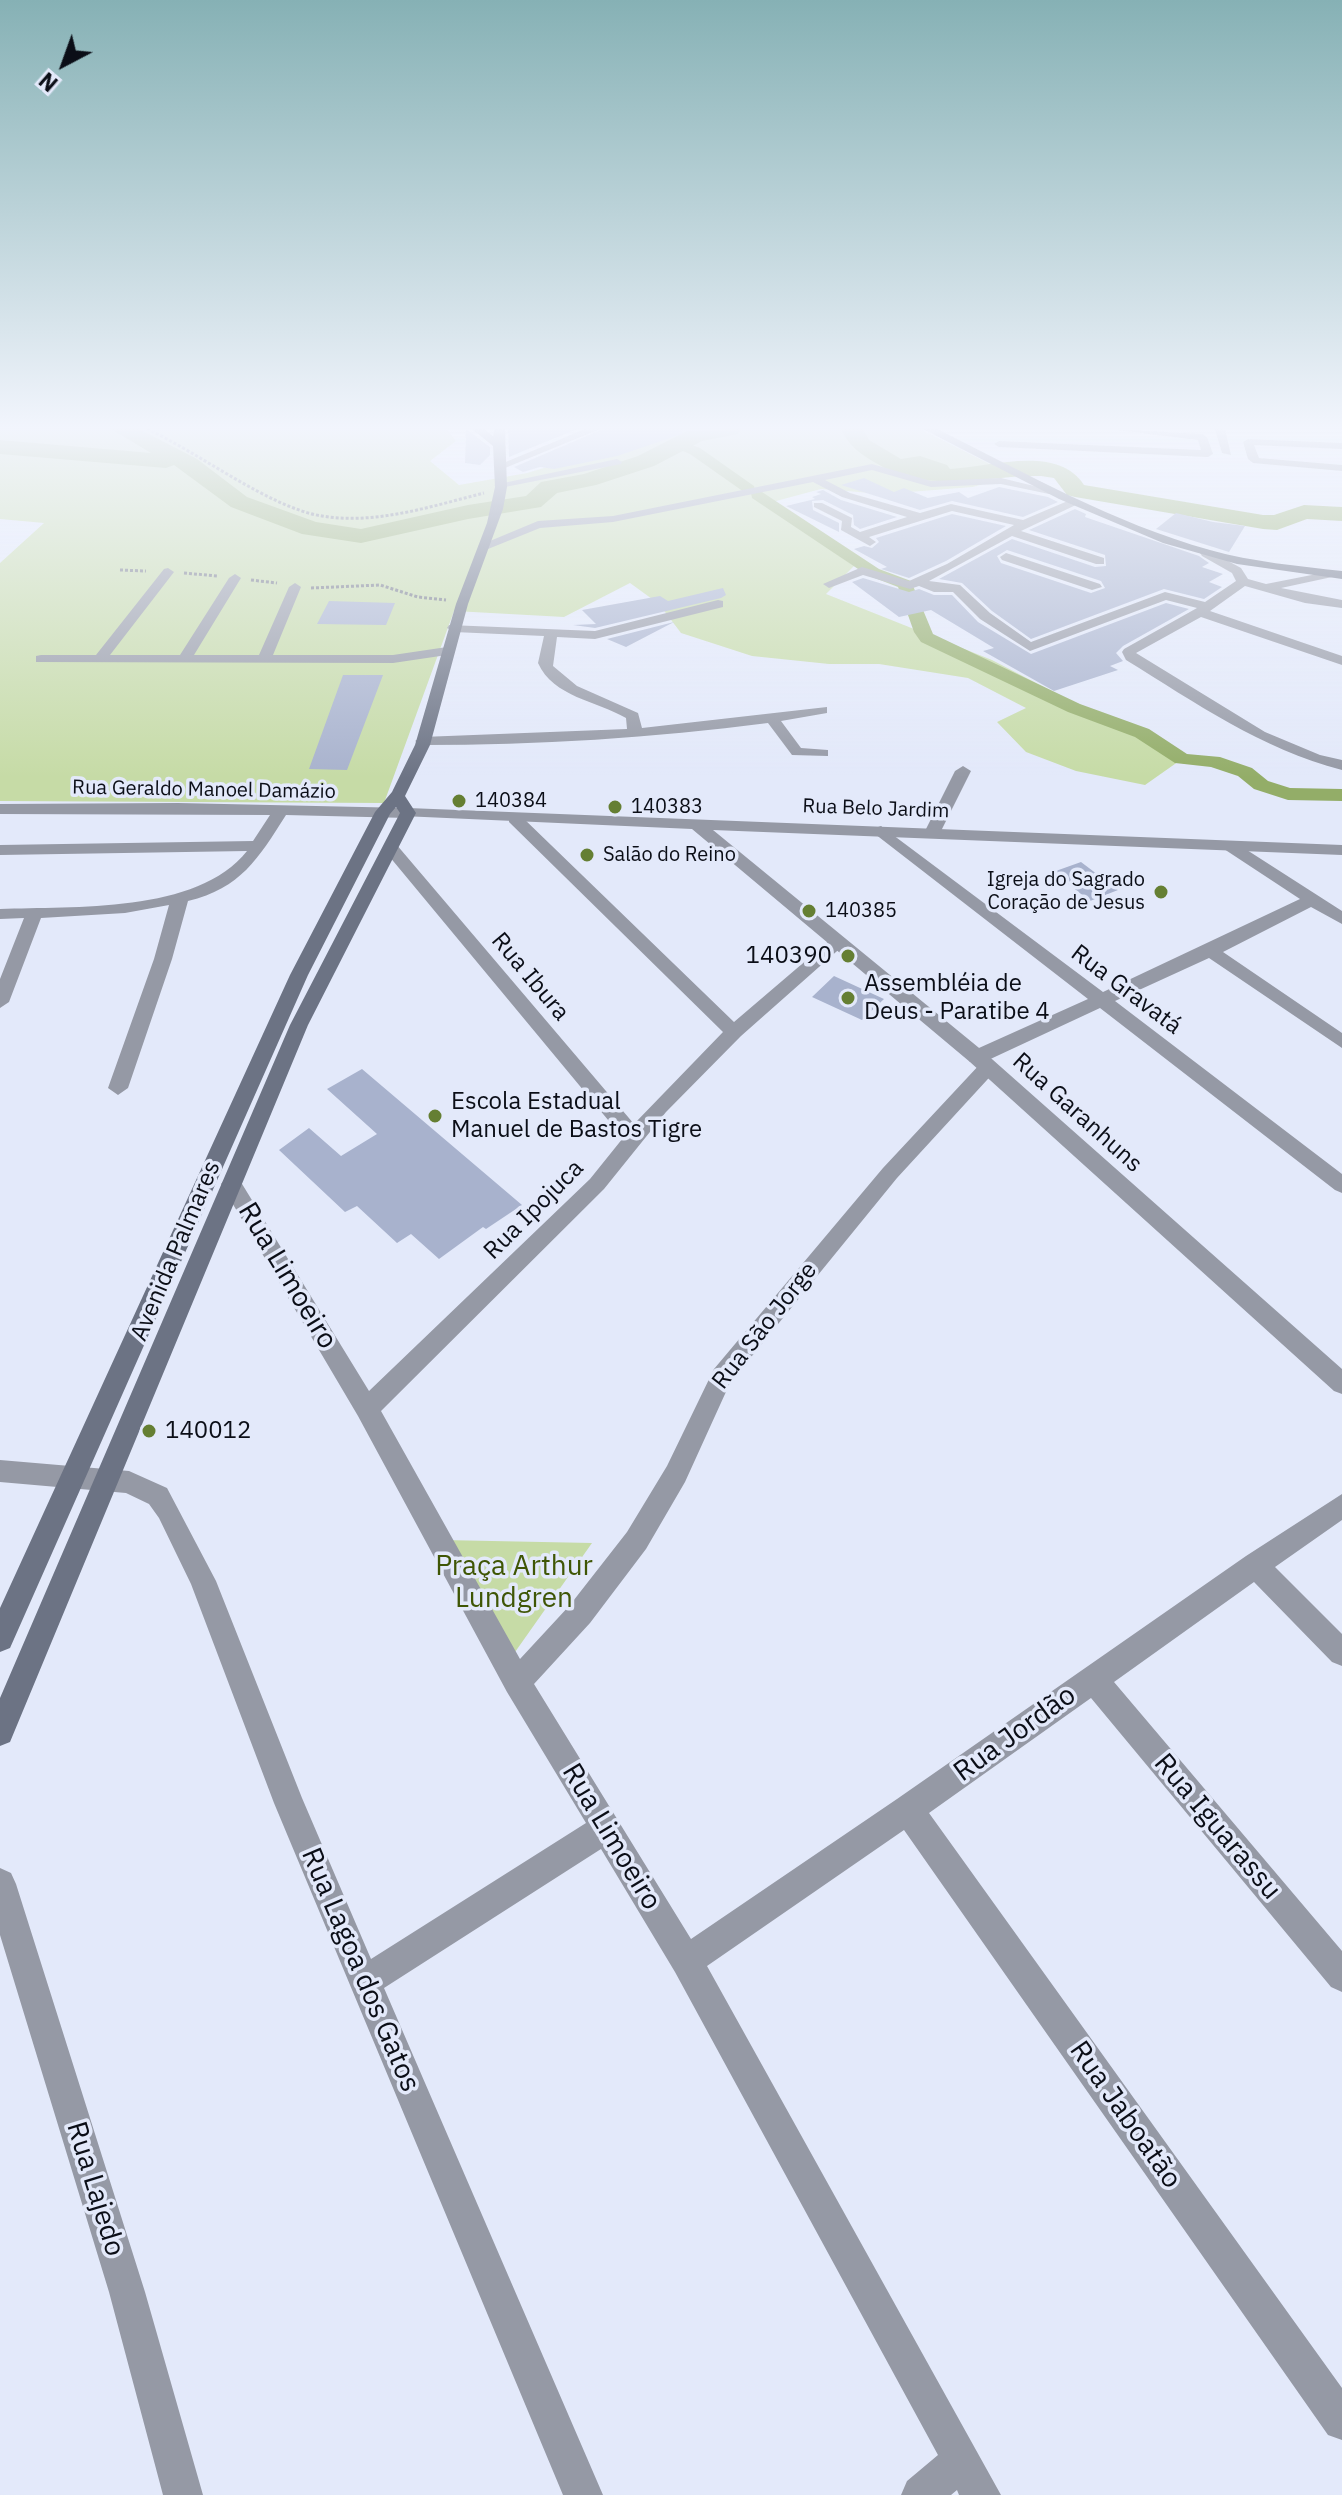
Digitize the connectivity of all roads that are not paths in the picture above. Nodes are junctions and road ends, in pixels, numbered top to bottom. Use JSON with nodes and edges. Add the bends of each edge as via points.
{"nodes":[{"id":1,"x":989,"y":545,"type":"edge"},
{"id":2,"x":1053,"y":545,"type":"edge"},
{"id":3,"x":1181,"y":545,"type":"edge"},
{"id":4,"x":484,"y":546,"type":"edge"},
{"id":5,"x":1064,"y":549,"type":"junction"},
{"id":6,"x":1206,"y":553,"type":"junction"},
{"id":7,"x":1006,"y":557,"type":"dead end"},
{"id":8,"x":1100,"y":561,"type":"dead end"},
{"id":9,"x":1036,"y":567,"type":"junction"},
{"id":10,"x":168,"y":572,"type":"dead end"},
{"id":11,"x":1335,"y":574,"type":"edge"},
{"id":12,"x":235,"y":578,"type":"dead end"},
{"id":13,"x":1243,"y":582,"type":"junction"},
{"id":14,"x":909,"y":583,"type":"junction"},
{"id":15,"x":829,"y":584,"type":"dead end"},
{"id":16,"x":295,"y":587,"type":"dead end"},
{"id":17,"x":1096,"y":587,"type":"dead end"},
{"id":18,"x":1264,"y":589,"type":"junction"},
{"id":19,"x":718,"y":604,"type":"dead end"},
{"id":20,"x":1342,"y":604,"type":"edge"},
{"id":21,"x":1204,"y":610,"type":"junction"},
{"id":22,"x":454,"y":628,"type":"junction"},
{"id":23,"x":551,"y":635,"type":"junction"},
{"id":24,"x":447,"y":651,"type":"junction"},
{"id":25,"x":41,"y":659,"type":"dead end"},
{"id":26,"x":99,"y":660,"type":"junction"},
{"id":27,"x":184,"y":660,"type":"junction"},
{"id":28,"x":264,"y":660,"type":"junction"},
{"id":29,"x":1342,"y":661,"type":"edge"},
{"id":30,"x":822,"y":710,"type":"dead end"},
{"id":31,"x":772,"y":718,"type":"junction"},
{"id":32,"x":635,"y":734,"type":"junction"},
{"id":33,"x":422,"y":741,"type":"junction"},
{"id":34,"x":823,"y":753,"type":"dead end"},
{"id":35,"x":1342,"y":765,"type":"edge"},
{"id":36,"x":963,"y":771,"type":"dead end"},
{"id":37,"x":397,"y":808,"type":"junction"},
{"id":38,"x":0,"y":809,"type":"edge"},
{"id":39,"x":281,"y":810,"type":"junction"},
{"id":40,"x":515,"y":819,"type":"junction"},
{"id":41,"x":698,"y":826,"type":"junction"},
{"id":42,"x":881,"y":831,"type":"junction"},
{"id":43,"x":932,"y":833,"type":"junction"},
{"id":44,"x":257,"y":846,"type":"junction"},
{"id":45,"x":1230,"y":846,"type":"junction"},
{"id":46,"x":390,"y":847,"type":"junction"},
{"id":47,"x":0,"y":850,"type":"edge"},
{"id":48,"x":1342,"y":850,"type":"edge"},
{"id":49,"x":180,"y":898,"type":"junction"},
{"id":50,"x":1311,"y":900,"type":"junction"},
{"id":51,"x":35,"y":912,"type":"junction"},
{"id":52,"x":0,"y":914,"type":"edge"},
{"id":53,"x":1342,"y":919,"type":"edge"},
{"id":54,"x":836,"y":944,"type":"junction"},
{"id":55,"x":1210,"y":951,"type":"junction"},
{"id":56,"x":1100,"y":1001,"type":"junction"},
{"id":57,"x":0,"y":1002,"type":"edge"},
{"id":58,"x":734,"y":1032,"type":"junction"},
{"id":59,"x":1342,"y":1042,"type":"edge"},
{"id":60,"x":982,"y":1062,"type":"junction"},
{"id":61,"x":118,"y":1088,"type":"dead end"},
{"id":62,"x":634,"y":1138,"type":"junction"},
{"id":63,"x":232,"y":1184,"type":"junction"},
{"id":64,"x":1342,"y":1185,"type":"edge"},
{"id":65,"x":1342,"y":1384,"type":"edge"},
{"id":66,"x":367,"y":1409,"type":"junction"},
{"id":67,"x":0,"y":1471,"type":"edge"},
{"id":68,"x":74,"y":1476,"type":"junction"},
{"id":69,"x":108,"y":1480,"type":"junction"},
{"id":70,"x":1342,"y":1505,"type":"edge"},
{"id":71,"x":1255,"y":1565,"type":"junction"},
{"id":72,"x":0,"y":1639,"type":"edge"},
{"id":73,"x":1342,"y":1653,"type":"edge"},
{"id":74,"x":1092,"y":1678,"type":"junction"},
{"id":75,"x":517,"y":1682,"type":"junction"},
{"id":76,"x":0,"y":1732,"type":"edge"},
{"id":77,"x":908,"y":1810,"type":"junction"},
{"id":78,"x":606,"y":1828,"type":"junction"},
{"id":79,"x":0,"y":1884,"type":"edge"},
{"id":80,"x":686,"y":1961,"type":"junction"},
{"id":81,"x":1342,"y":1976,"type":"edge"},
{"id":82,"x":366,"y":1981,"type":"junction"},
{"id":83,"x":1342,"y":2421,"type":"edge"},
{"id":84,"x":961,"y":2461,"type":"junction"},
{"id":85,"x":183,"y":2495,"type":"edge"},
{"id":86,"x":583,"y":2495,"type":"edge"},
{"id":87,"x":921,"y":2495,"type":"edge"},
{"id":88,"x":981,"y":2495,"type":"edge"}],
"edges":[{"from":1,"to":14,"type":"street"},
{"from":2,"to":5,"type":"street"},
{"from":3,"to":6,"type":"main road"},
{"from":4,"to":22,"type":"main road","name":"Avenida Palmares"},
{"from":5,"to":8,"type":"street"},
{"from":5,"to":9,"type":"street"},
{"from":6,"to":11,"type":"main road"},
{"from":6,"to":13,"type":"street","via":[[1237,571]]},
{"from":7,"to":9,"type":"street"},
{"from":9,"to":17,"type":"street"},
{"from":10,"to":26,"type":"street"},
{"from":11,"to":18,"type":"street"},
{"from":12,"to":27,"type":"street"},
{"from":13,"to":18,"type":"street"},
{"from":13,"to":21,"type":"street"},
{"from":14,"to":15,"type":"street","via":[[862,571]]},
{"from":14,"to":21,"type":"street","via":[[956,588],[1030,647],[1165,596]]},
{"from":16,"to":28,"type":"street"},
{"from":18,"to":20,"type":"street"},
{"from":19,"to":23,"type":"street","via":[[595,635]]},
{"from":21,"to":29,"type":"street"},
{"from":21,"to":35,"type":"street","via":[[1129,652],[1131,657],[1285,746]]},
{"from":22,"to":23,"type":"street"},
{"from":22,"to":24,"type":"main road","name":"Avenida Palmares"},
{"from":23,"to":32,"type":"street","via":[[547,668],[568,686],[633,716]]},
{"from":24,"to":28,"type":"street","via":[[393,659]]},
{"from":24,"to":33,"type":"main road","name":"Avenida Palmares"},
{"from":25,"to":26,"type":"street"},
{"from":26,"to":27,"type":"street"},
{"from":27,"to":28,"type":"street"},
{"from":30,"to":31,"type":"street"},
{"from":31,"to":32,"type":"street"},
{"from":31,"to":34,"type":"street","via":[[797,752]]},
{"from":32,"to":33,"type":"street"},
{"from":33,"to":37,"type":"main road","name":"Avenida Palmares"},
{"from":36,"to":43,"type":"street"},
{"from":37,"to":39,"type":"street","name":"Rua Geraldo Manoel Damázio"},
{"from":37,"to":40,"type":"street","name":"Rua Belo Jardim"},
{"from":37,"to":46,"type":"main road","name":"Avenida Palmares"},
{"from":37,"to":68,"type":"main road","name":"Avenida Palmares","via":[[299,975]]},
{"from":38,"to":39,"type":"street","name":"Rua Geraldo Manoel Damázio"},
{"from":39,"to":44,"type":"street"},
{"from":40,"to":41,"type":"street","name":"Rua Belo Jardim"},
{"from":40,"to":58,"type":"street"},
{"from":41,"to":42,"type":"street","name":"Rua Belo Jardim"},
{"from":41,"to":54,"type":"street","name":"Rua Garanhuns"},
{"from":42,"to":43,"type":"street","name":"Rua Belo Jardim"},
{"from":42,"to":56,"type":"street","name":"Rua Gravatá"},
{"from":43,"to":45,"type":"street","name":"Rua Belo Jardim"},
{"from":44,"to":47,"type":"street"},
{"from":44,"to":49,"type":"street","via":[[231,876]]},
{"from":45,"to":48,"type":"street","name":"Rua Belo Jardim"},
{"from":45,"to":50,"type":"street"},
{"from":46,"to":62,"type":"street","name":"Rua Ibura"},
{"from":46,"to":63,"type":"main road","name":"Avenida Palmares","via":[[299,1025]]},
{"from":49,"to":51,"type":"street"},
{"from":49,"to":61,"type":"street"},
{"from":50,"to":53,"type":"street"},
{"from":50,"to":55,"type":"street"},
{"from":51,"to":52,"type":"street"},
{"from":51,"to":57,"type":"street"},
{"from":54,"to":58,"type":"street","name":"Rua Ipojuca"},
{"from":54,"to":60,"type":"street","name":"Rua Garanhuns"},
{"from":55,"to":56,"type":"street"},
{"from":55,"to":59,"type":"street"},
{"from":56,"to":60,"type":"street"},
{"from":56,"to":64,"type":"street","name":"Rua Gravatá"},
{"from":58,"to":62,"type":"street","name":"Rua Ipojuca"},
{"from":60,"to":65,"type":"street","name":"Rua Garanhuns"},
{"from":60,"to":75,"type":"street","name":"Rua São Jorge","via":[[722,1376],[668,1490],[612,1575]]},
{"from":62,"to":66,"type":"street","name":"Rua Ipojuca","via":[[556,1227]]},
{"from":63,"to":66,"type":"street","name":"Rua Limoeiro"},
{"from":63,"to":69,"type":"main road","name":"Avenida Palmares"},
{"from":66,"to":75,"type":"street","name":"Rua Limoeiro"},
{"from":67,"to":68,"type":"street","name":"Rua Lagoa dos Gatos"},
{"from":68,"to":69,"type":"street","name":"Rua Lagoa dos Gatos"},
{"from":68,"to":72,"type":"main road","name":"Avenida Palmares"},
{"from":69,"to":76,"type":"main road","name":"Avenida Palmares"},
{"from":69,"to":82,"type":"street","name":"Rua Lagoa dos Gatos","via":[[139,1485],[158,1496],[168,1510],[203,1581],[289,1803]]},
{"from":70,"to":71,"type":"street","name":"Rua Jordão"},
{"from":71,"to":73,"type":"street"},
{"from":71,"to":74,"type":"street","name":"Rua Jordão"},
{"from":74,"to":77,"type":"street","name":"Rua Jordão"},
{"from":74,"to":81,"type":"street","name":"Rua Iguarassu"},
{"from":75,"to":78,"type":"street","name":"Rua Limoeiro"},
{"from":77,"to":80,"type":"street","name":"Rua Jordão"},
{"from":77,"to":83,"type":"street","name":"Rua Jaboatão"},
{"from":78,"to":80,"type":"street","name":"Rua Limoeiro"},
{"from":78,"to":82,"type":"street"},
{"from":79,"to":85,"type":"street","name":"Rua Lajedo","via":[[127,2292]]},
{"from":80,"to":84,"type":"street","name":"Rua Limoeiro"},
{"from":82,"to":86,"type":"street","name":"Rua Lagoa dos Gatos"},
{"from":84,"to":87,"type":"street"},
{"from":84,"to":88,"type":"street","name":"Rua Limoeiro"}]}
